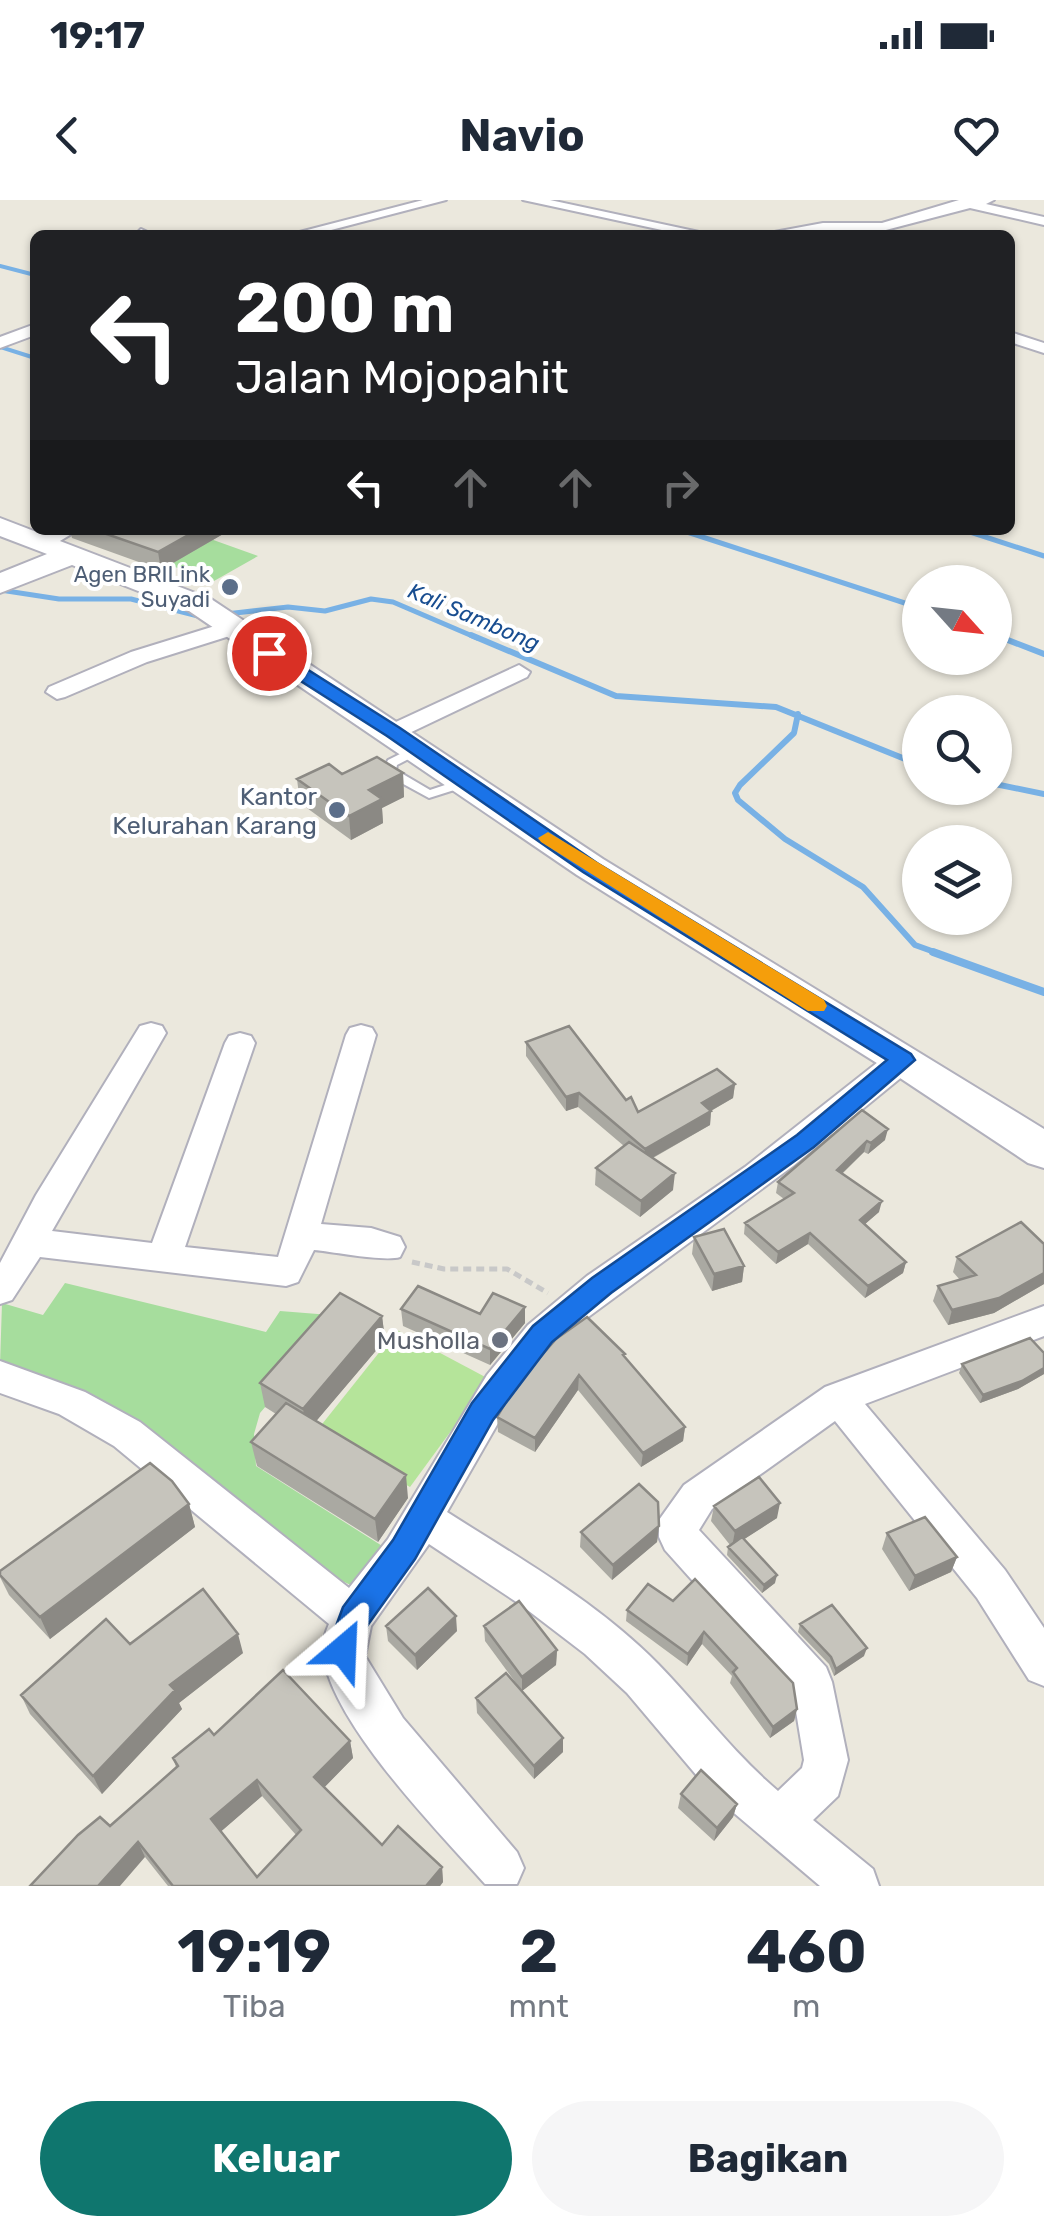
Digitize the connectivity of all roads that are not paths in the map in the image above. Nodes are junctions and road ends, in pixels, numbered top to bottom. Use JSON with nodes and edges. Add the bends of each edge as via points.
{"nodes":[{"id":1,"x":439,"y":200,"type":"edge"},
{"id":2,"x":530,"y":200,"type":"edge"},
{"id":3,"x":987,"y":200,"type":"edge"},
{"id":4,"x":962,"y":203,"type":"edge"},
{"id":5,"x":1044,"y":221,"type":"edge"},
{"id":6,"x":887,"y":225,"type":"junction"},
{"id":7,"x":316,"y":230,"type":"edge"},
{"id":8,"x":681,"y":230,"type":"edge"},
{"id":9,"x":801,"y":230,"type":"edge"},
{"id":10,"x":909,"y":230,"type":"edge"},
{"id":11,"x":30,"y":331,"type":"edge"},
{"id":12,"x":1015,"y":339,"type":"edge"},
{"id":13,"x":0,"y":342,"type":"edge"},
{"id":14,"x":1044,"y":348,"type":"edge"},
{"id":15,"x":0,"y":526,"type":"edge"},
{"id":16,"x":30,"y":534,"type":"edge"},
{"id":17,"x":34,"y":535,"type":"edge"},
{"id":18,"x":61,"y":542,"type":"edge"},
{"id":19,"x":4,"y":582,"type":"edge"},
{"id":20,"x":222,"y":621,"type":"junction"},
{"id":21,"x":519,"y":672,"type":"dead end"},
{"id":22,"x":57,"y":692,"type":"dead end"},
{"id":23,"x":406,"y":740,"type":"junction"},
{"id":24,"x":151,"y":1033,"type":"dead end"},
{"id":25,"x":360,"y":1035,"type":"dead end"},
{"id":26,"x":240,"y":1043,"type":"dead end"},
{"id":27,"x":903,"y":1060,"type":"junction"},
{"id":28,"x":1044,"y":1151,"type":"edge"},
{"id":29,"x":301,"y":1236,"type":"junction"},
{"id":30,"x":29,"y":1242,"type":"junction"},
{"id":31,"x":388,"y":1247,"type":"road end"},
{"id":32,"x":163,"y":1260,"type":"junction"},
{"id":33,"x":0,"y":1290,"type":"edge"},
{"id":34,"x":1044,"y":1321,"type":"edge"},
{"id":35,"x":0,"y":1377,"type":"edge"},
{"id":36,"x":838,"y":1398,"type":"junction"},
{"id":37,"x":422,"y":1518,"type":"junction"},
{"id":38,"x":354,"y":1618,"type":"junction"},
{"id":39,"x":1044,"y":1664,"type":"edge"},
{"id":40,"x":779,"y":1822,"type":"junction"},
{"id":41,"x":501,"y":1868,"type":"dead end"},
{"id":42,"x":856,"y":1886,"type":"edge"}],
"edges":[{"from":1,"to":7,"type":"street"},
{"from":2,"to":8,"type":"street"},
{"from":3,"to":4,"type":"street"},
{"from":4,"to":5,"type":"street"},
{"from":4,"to":6,"type":"street"},
{"from":6,"to":9,"type":"street"},
{"from":6,"to":10,"type":"street"},
{"from":11,"to":13,"type":"street"},
{"from":12,"to":14,"type":"street"},
{"from":15,"to":16,"type":"street"},
{"from":17,"to":18,"type":"street"},
{"from":18,"to":19,"type":"street"},
{"from":18,"to":20,"type":"street","via":[[181,595]]},
{"from":20,"to":22,"type":"street"},
{"from":20,"to":23,"type":"street"},
{"from":21,"to":23,"type":"street"},
{"from":23,"to":27,"type":"street","via":[[590,867]]},
{"from":24,"to":30,"type":"street"},
{"from":25,"to":29,"type":"street"},
{"from":26,"to":32,"type":"street"},
{"from":27,"to":28,"type":"street"},
{"from":27,"to":37,"type":"street","via":[[806,1141],[571,1308],[482,1411]]},
{"from":29,"to":31,"type":"street"},
{"from":29,"to":32,"type":"street","via":[[290,1268],[279,1273]]},
{"from":30,"to":32,"type":"street"},
{"from":30,"to":33,"type":"street"},
{"from":34,"to":36,"type":"street"},
{"from":35,"to":38,"type":"street","via":[[89,1411],[127,1434]]},
{"from":36,"to":39,"type":"street","via":[[992,1584]]},
{"from":36,"to":40,"type":"street","via":[[698,1496],[678,1520],[679,1537],[811,1682],[824,1745],[822,1780]]},
{"from":37,"to":38,"type":"street"},
{"from":37,"to":40,"type":"street","via":[[600,1640],[730,1780]]},
{"from":38,"to":41,"type":"street","via":[[343,1650],[364,1702]]},
{"from":40,"to":42,"type":"street"}]}
